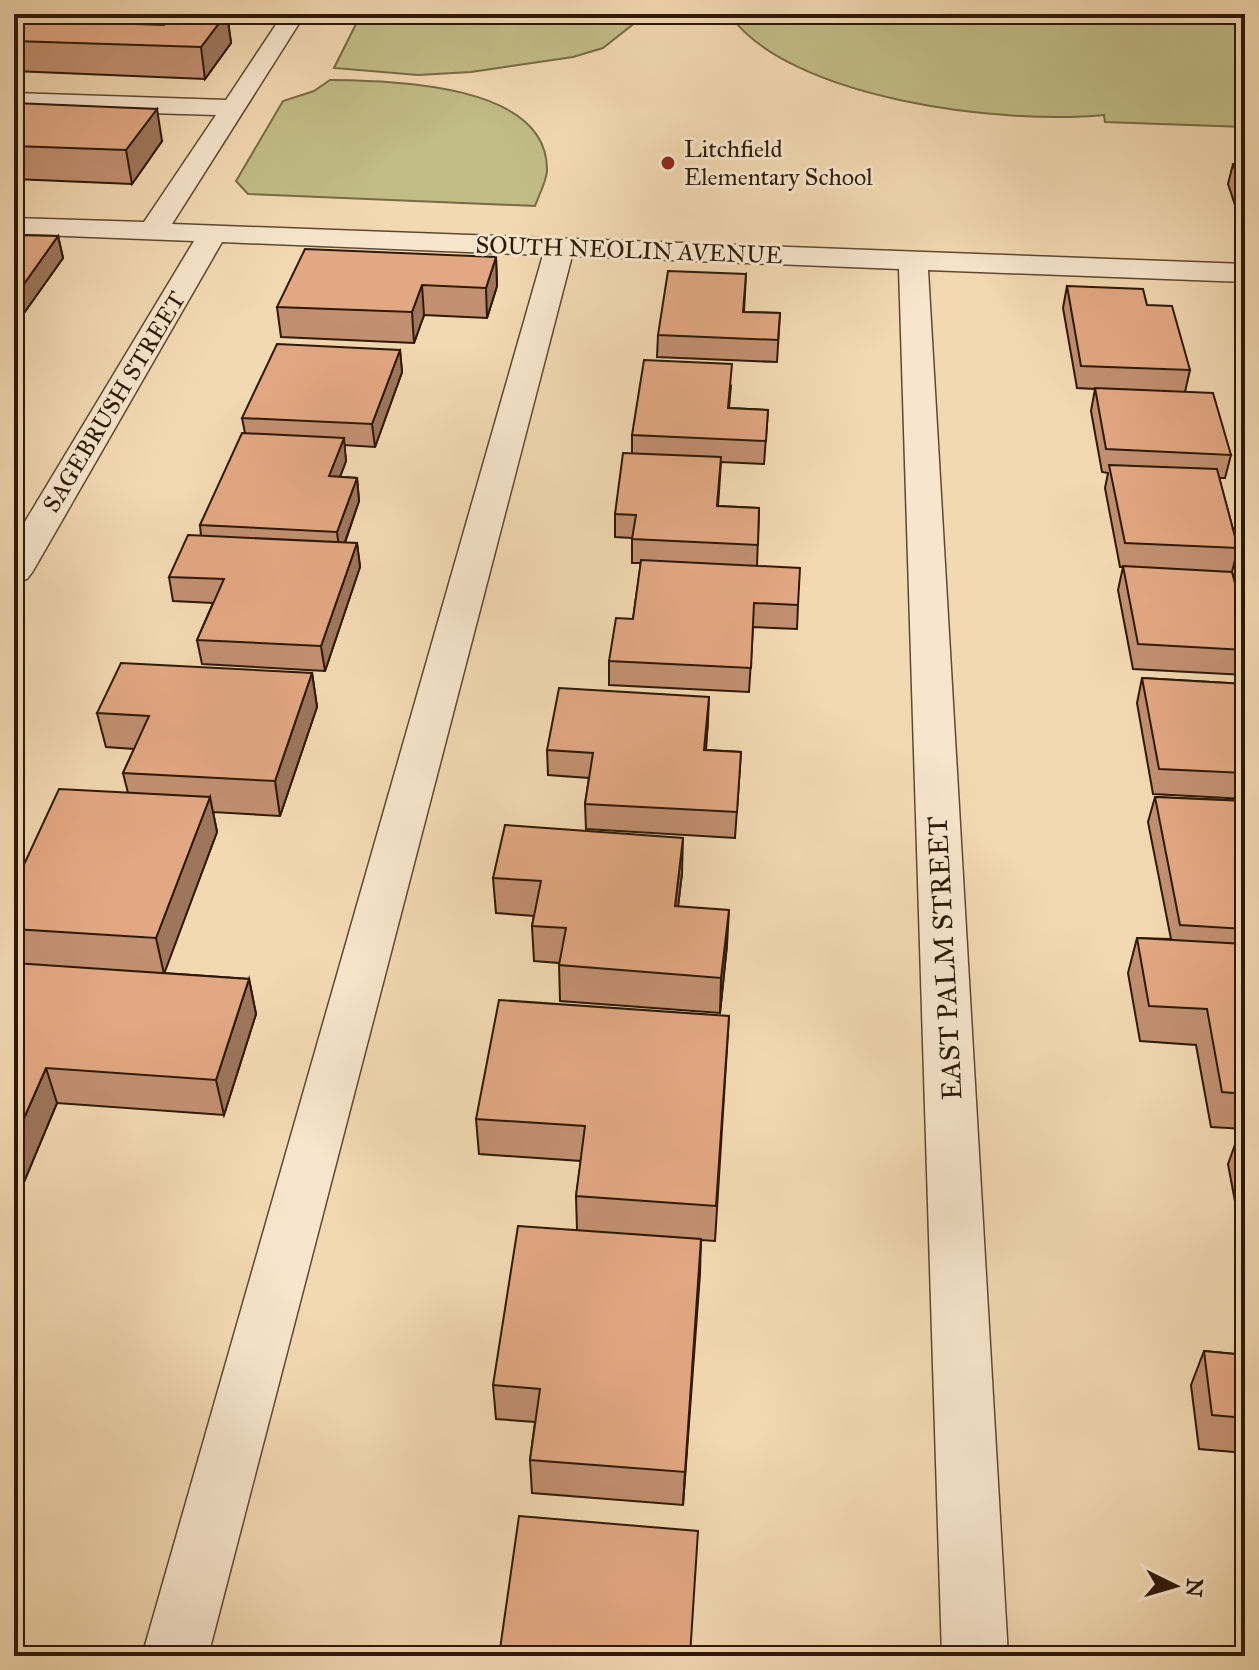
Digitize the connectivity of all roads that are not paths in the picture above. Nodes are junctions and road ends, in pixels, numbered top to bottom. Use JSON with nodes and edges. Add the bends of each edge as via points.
{"nodes":[{"id":1,"x":294,"y":14,"type":"edge"},
{"id":2,"x":14,"y":101,"type":"edge"},
{"id":3,"x":234,"y":108,"type":"junction"},
{"id":4,"x":14,"y":226,"type":"edge"},
{"id":5,"x":153,"y":231,"type":"junction"},
{"id":6,"x":213,"y":234,"type":"junction"},
{"id":7,"x":560,"y":247,"type":"junction"},
{"id":8,"x":913,"y":260,"type":"junction"},
{"id":9,"x":1245,"y":273,"type":"edge"},
{"id":10,"x":14,"y":571,"type":"edge"},
{"id":11,"x":175,"y":1656,"type":"edge"},
{"id":12,"x":975,"y":1656,"type":"edge"}],
"edges":[{"from":1,"to":3,"type":"street"},
{"from":2,"to":3,"type":"street"},
{"from":3,"to":5,"type":"street"},
{"from":4,"to":5,"type":"street","name":"SOUTH NEOLIN AVENUE"},
{"from":5,"to":6,"type":"street","name":"SOUTH NEOLIN AVENUE"},
{"from":6,"to":7,"type":"street","name":"SOUTH NEOLIN AVENUE"},
{"from":6,"to":10,"type":"street","name":"SAGEBRUSH STREET"},
{"from":7,"to":8,"type":"street","name":"SOUTH NEOLIN AVENUE"},
{"from":7,"to":11,"type":"street"},
{"from":8,"to":9,"type":"street","name":"SOUTH NEOLIN AVENUE"},
{"from":8,"to":12,"type":"street","name":"EAST PALM STREET"}]}
